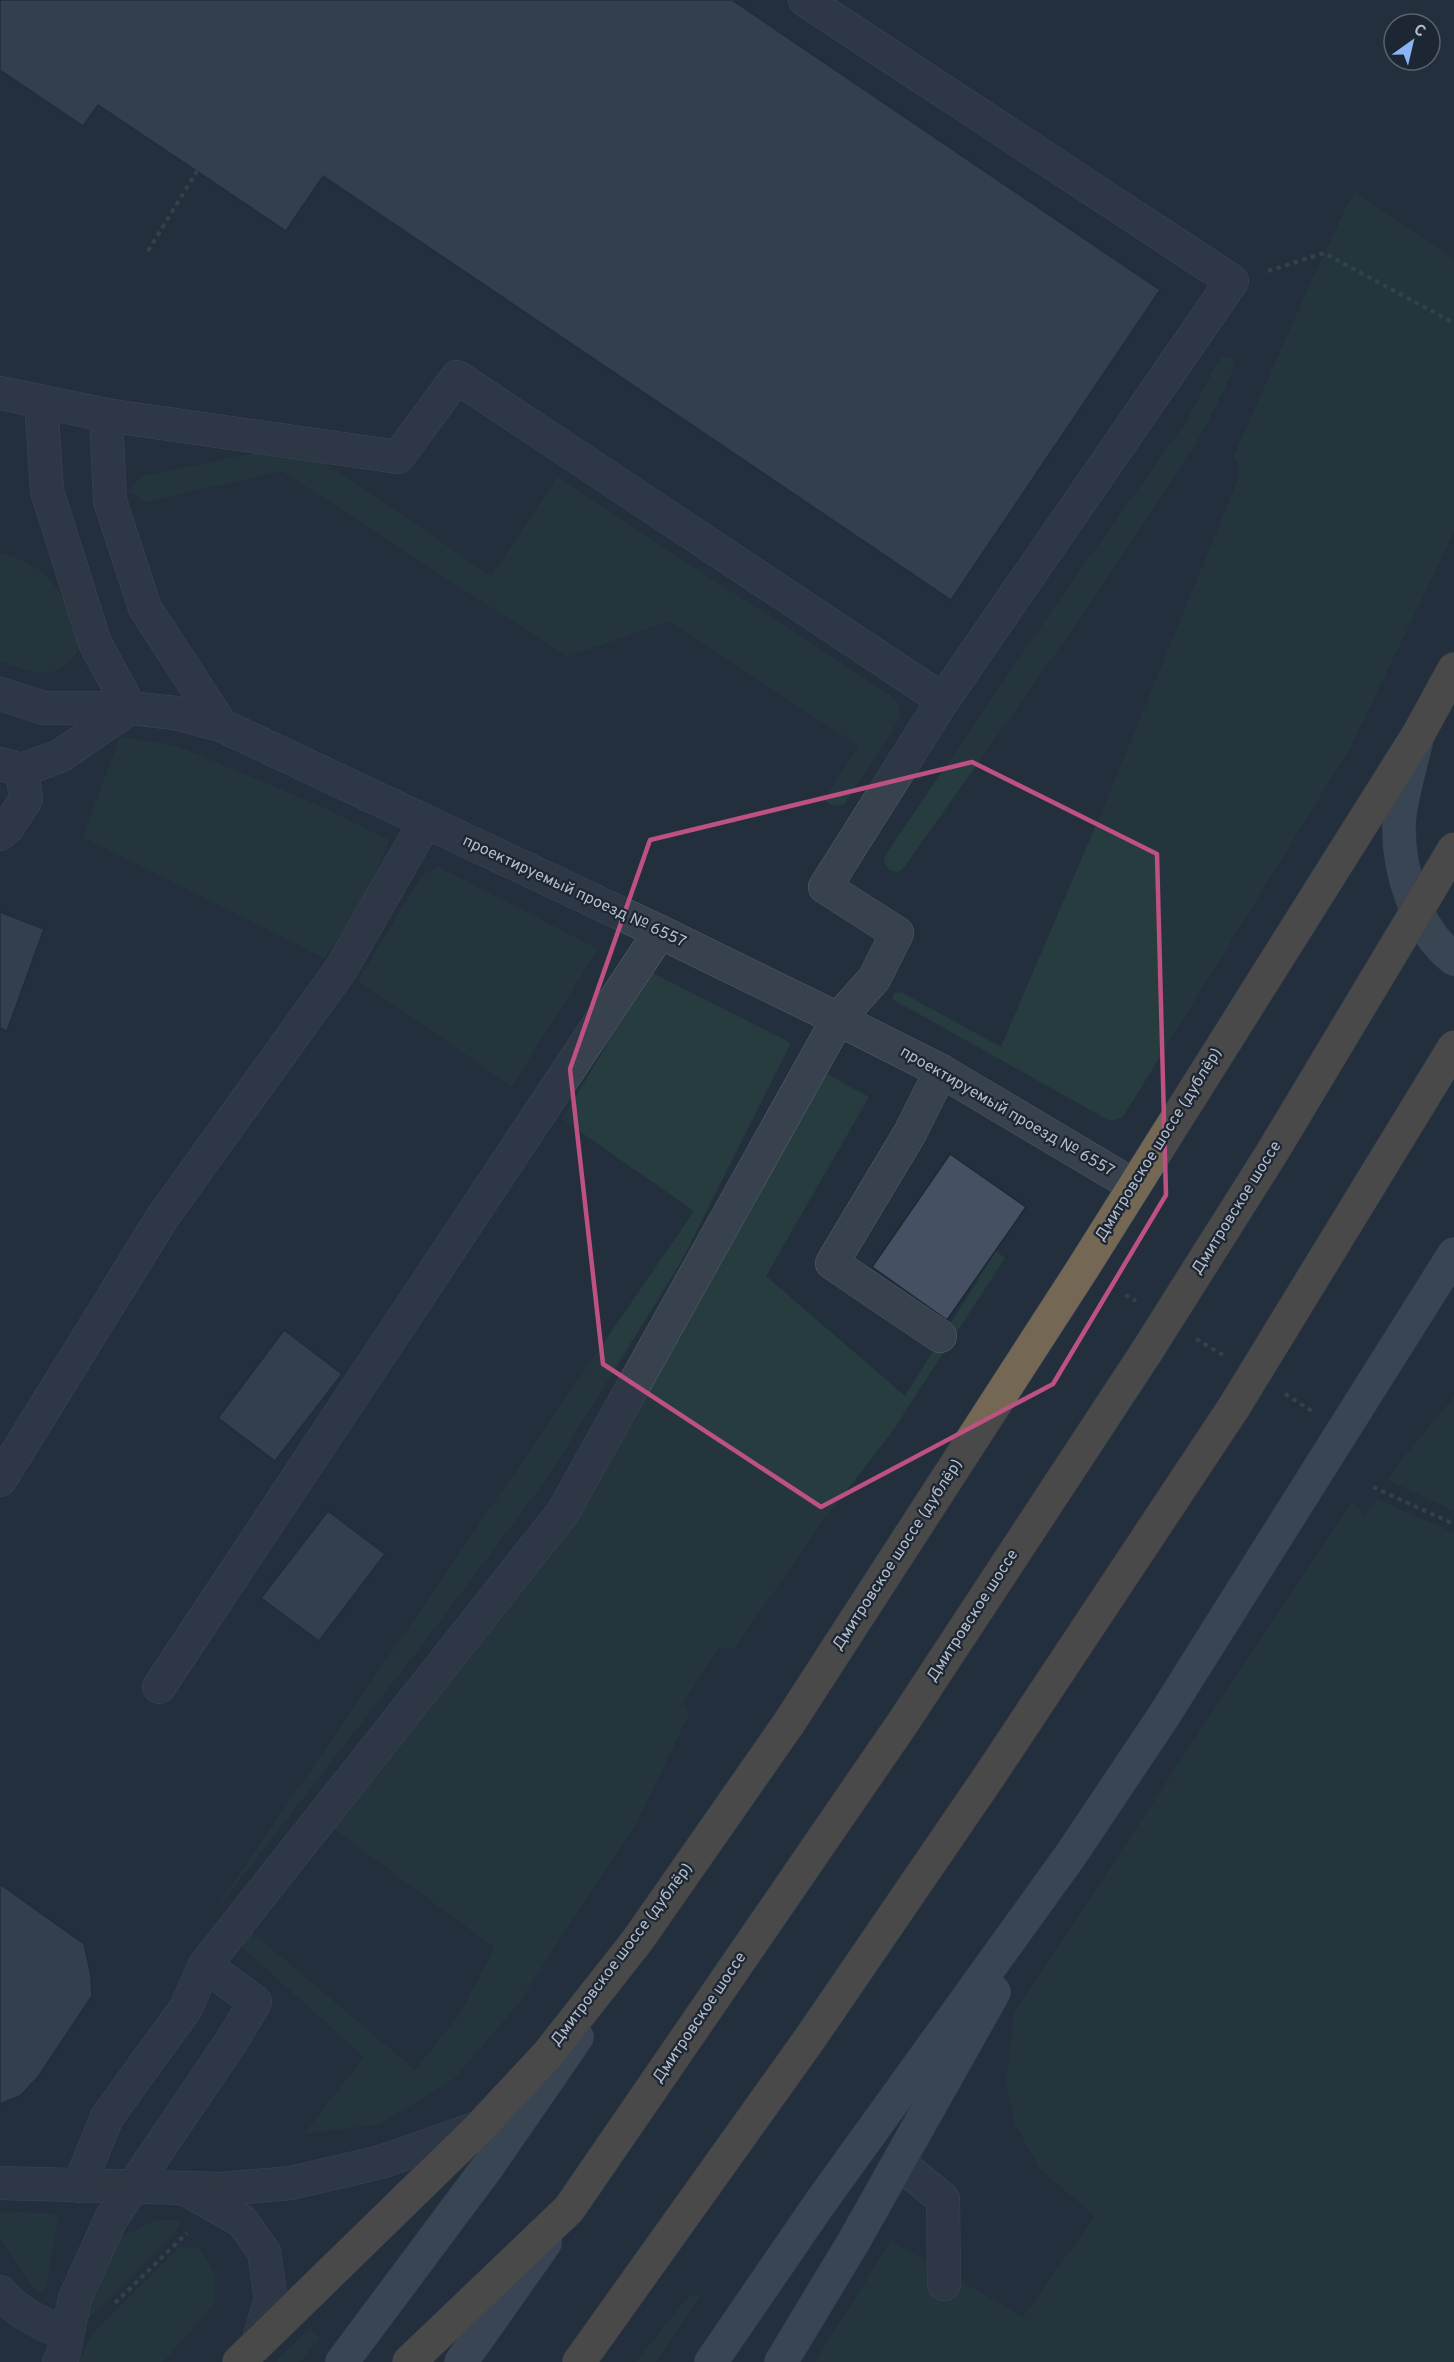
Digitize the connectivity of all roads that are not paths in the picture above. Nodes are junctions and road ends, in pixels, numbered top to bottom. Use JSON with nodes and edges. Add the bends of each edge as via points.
{"nodes":[{"id":1,"x":805,"y":0,"type":"edge"},
{"id":2,"x":1,"y":392,"type":"edge"},
{"id":3,"x":41,"y":401,"type":"junction"},
{"id":4,"x":106,"y":415,"type":"junction"},
{"id":5,"x":1454,"y":669,"type":"edge"},
{"id":6,"x":0,"y":694,"type":"edge"},
{"id":7,"x":943,"y":700,"type":"junction"},
{"id":8,"x":130,"y":708,"type":"junction"},
{"id":9,"x":221,"y":725,"type":"junction"},
{"id":10,"x":1419,"y":733,"type":"junction"},
{"id":11,"x":11,"y":767,"type":"edge"},
{"id":12,"x":425,"y":822,"type":"junction"},
{"id":13,"x":0,"y":834,"type":"edge"},
{"id":14,"x":1454,"y":849,"type":"edge"},
{"id":15,"x":660,"y":932,"type":"junction"},
{"id":16,"x":1454,"y":959,"type":"edge"},
{"id":17,"x":838,"y":1019,"type":"junction"},
{"id":18,"x":1454,"y":1047,"type":"edge"},
{"id":19,"x":941,"y":1071,"type":"junction"},
{"id":20,"x":1133,"y":1185,"type":"junction"},
{"id":21,"x":1454,"y":1254,"type":"edge"},
{"id":22,"x":940,"y":1336,"type":"dead end"},
{"id":23,"x":0,"y":1480,"type":"edge"},
{"id":24,"x":159,"y":1687,"type":"dead end"},
{"id":25,"x":1070,"y":1856,"type":"junction"},
{"id":26,"x":637,"y":1941,"type":"junction"},
{"id":27,"x":205,"y":1965,"type":"junction"},
{"id":28,"x":480,"y":2127,"type":"junction"},
{"id":29,"x":899,"y":2163,"type":"junction"},
{"id":30,"x":0,"y":2183,"type":"edge"},
{"id":31,"x":79,"y":2186,"type":"junction"},
{"id":32,"x":131,"y":2187,"type":"junction"},
{"id":33,"x":183,"y":2188,"type":"junction"},
{"id":34,"x":569,"y":2209,"type":"junction"},
{"id":35,"x":944,"y":2284,"type":"dead end"},
{"id":36,"x":0,"y":2292,"type":"edge"},
{"id":37,"x":63,"y":2348,"type":"edge"},
{"id":38,"x":248,"y":2352,"type":"edge"},
{"id":39,"x":342,"y":2362,"type":"edge"},
{"id":40,"x":410,"y":2362,"type":"edge"},
{"id":41,"x":461,"y":2362,"type":"edge"},
{"id":42,"x":579,"y":2362,"type":"edge"},
{"id":43,"x":711,"y":2362,"type":"edge"},
{"id":44,"x":781,"y":2362,"type":"edge"}],
"edges":[{"from":1,"to":7,"type":"street","via":[[1232,281]]},
{"from":2,"to":3,"type":"street"},
{"from":3,"to":4,"type":"street"},
{"from":3,"to":8,"type":"street","via":[[47,491],[95,643]]},
{"from":4,"to":7,"type":"street","via":[[398,456],[457,376]]},
{"from":4,"to":9,"type":"street","via":[[110,501],[146,608]]},
{"from":5,"to":10,"type":"highway","name":"Дмитровское шоссе (дублёр)"},
{"from":6,"to":8,"type":"street","name":"проектируемый проезд № 6557","via":[[44,708]]},
{"from":7,"to":17,"type":"street","via":[[825,887],[897,933],[874,979]]},
{"from":8,"to":9,"type":"street","name":"проектируемый проезд № 6557","via":[[175,713]]},
{"from":8,"to":11,"type":"street","via":[[60,756]]},
{"from":9,"to":12,"type":"street","name":"проектируемый проезд № 6557"},
{"from":10,"to":16,"type":"main road","via":[[1399,821],[1401,862],[1410,894],[1427,927]]},
{"from":10,"to":20,"type":"highway","name":"Дмитровское шоссе (дублёр)"},
{"from":11,"to":13,"type":"street","via":[[26,799]]},
{"from":12,"to":15,"type":"street","name":"проектируемый проезд № 6557"},
{"from":12,"to":23,"type":"street","via":[[341,969],[162,1218]]},
{"from":14,"to":34,"type":"highway","name":"Дмитровское шоссе","bridge":true,"via":[[1273,1152],[1147,1351],[904,1720]]},
{"from":15,"to":17,"type":"street","name":"проектируемый проезд № 6557"},
{"from":15,"to":24,"type":"street"},
{"from":17,"to":19,"type":"street","name":"проектируемый проезд № 6557"},
{"from":17,"to":27,"type":"street","via":[[563,1512]]},
{"from":18,"to":42,"type":"highway","bridge":true,"via":[[1234,1407],[994,1768],[811,2037]]},
{"from":19,"to":20,"type":"street","name":"проектируемый проезд № 6557"},
{"from":19,"to":22,"type":"street","via":[[910,1132],[832,1263]]},
{"from":20,"to":26,"type":"highway","name":"Дмитровское шоссе (дублёр)","via":[[789,1723]]},
{"from":21,"to":25,"type":"main road","via":[[1163,1717]]},
{"from":25,"to":29,"type":"main road"},
{"from":25,"to":43,"type":"main road","via":[[820,2203]]},
{"from":26,"to":28,"type":"highway","name":"Дмитровское шоссе (дублёр)","via":[[548,2054]]},
{"from":26,"to":39,"type":"main road","via":[[577,2038],[486,2169]]},
{"from":27,"to":31,"type":"street","via":[[186,2008],[107,2117]]},
{"from":27,"to":32,"type":"street","via":[[255,2002]]},
{"from":28,"to":33,"type":"street","via":[[381,2162],[291,2183]]},
{"from":28,"to":38,"type":"highway","name":"Дмитровское шоссе (дублёр)"},
{"from":29,"to":35,"type":"street","via":[[943,2199]]},
{"from":29,"to":44,"type":"main road"},
{"from":30,"to":31,"type":"street"},
{"from":31,"to":32,"type":"street"},
{"from":32,"to":33,"type":"street"},
{"from":32,"to":37,"type":"street","via":[[111,2219],[75,2298]]},
{"from":33,"to":38,"type":"street","via":[[242,2221],[264,2252],[271,2299]]},
{"from":34,"to":40,"type":"highway"},
{"from":34,"to":41,"type":"main road","name":"Дмитровское шоссе"},
{"from":36,"to":37,"type":"street"}]}
